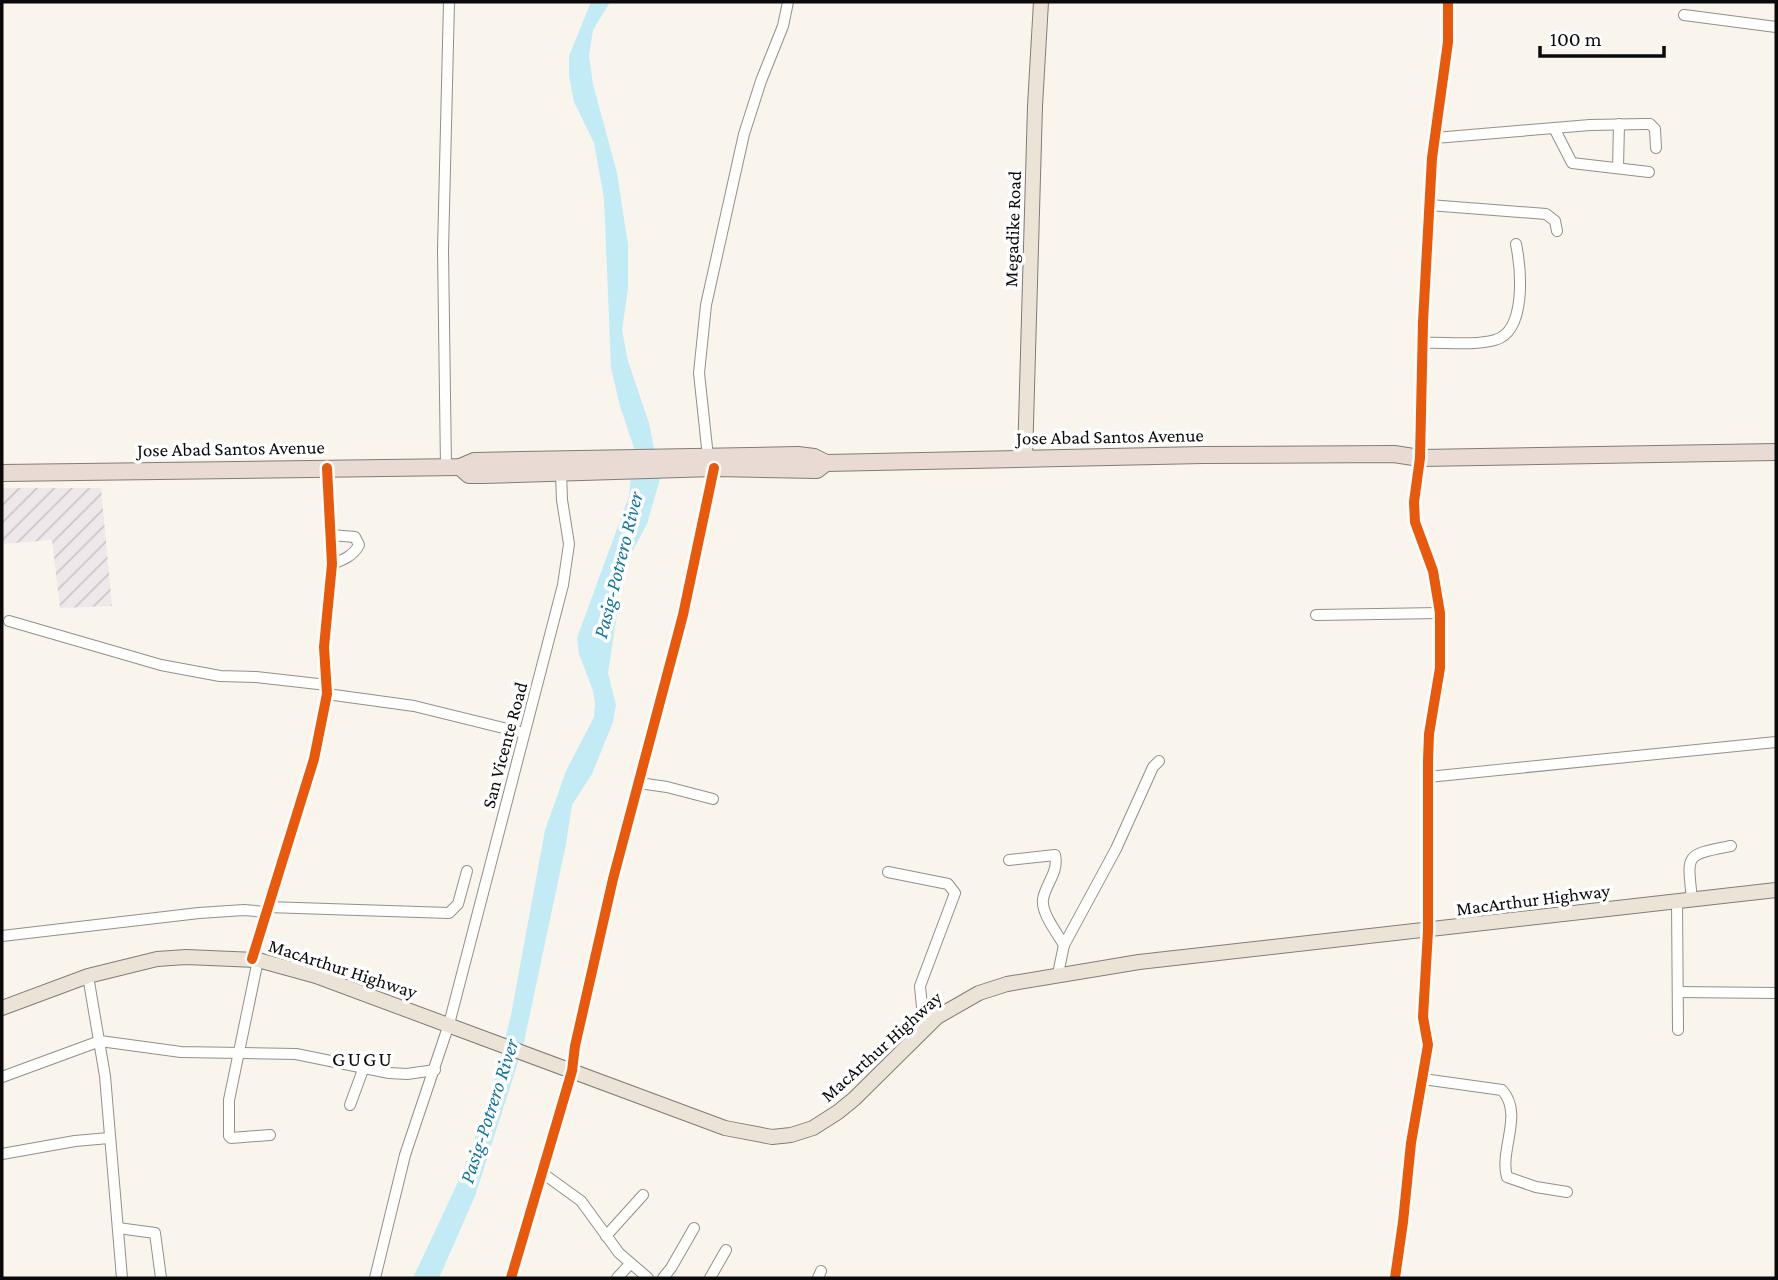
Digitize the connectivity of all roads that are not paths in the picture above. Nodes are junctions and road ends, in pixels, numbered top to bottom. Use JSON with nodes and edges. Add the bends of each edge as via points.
{"nodes":[{"id":1,"x":449,"y":2,"type":"edge"},
{"id":2,"x":788,"y":2,"type":"edge"},
{"id":3,"x":1041,"y":2,"type":"edge"},
{"id":4,"x":1448,"y":2,"type":"edge"},
{"id":5,"x":1684,"y":16,"type":"dead end"},
{"id":6,"x":1776,"y":27,"type":"edge"},
{"id":7,"x":1619,"y":124,"type":"junction"},
{"id":8,"x":1554,"y":128,"type":"junction"},
{"id":9,"x":1435,"y":138,"type":"junction"},
{"id":10,"x":1656,"y":148,"type":"dead end"},
{"id":11,"x":1618,"y":168,"type":"junction"},
{"id":12,"x":1649,"y":172,"type":"dead end"},
{"id":13,"x":1429,"y":205,"type":"junction"},
{"id":14,"x":1557,"y":231,"type":"dead end"},
{"id":15,"x":1516,"y":244,"type":"dead end"},
{"id":16,"x":1422,"y":343,"type":"junction"},
{"id":17,"x":1776,"y":444,"type":"edge"},
{"id":18,"x":1420,"y":453,"type":"junction"},
{"id":19,"x":1776,"y":453,"type":"edge"},
{"id":20,"x":1025,"y":458,"type":"junction"},
{"id":21,"x":707,"y":463,"type":"junction"},
{"id":22,"x":453,"y":467,"type":"junction"},
{"id":23,"x":565,"y":467,"type":"junction"},
{"id":24,"x":327,"y":468,"type":"junction"},
{"id":25,"x":2,"y":473,"type":"edge"},
{"id":26,"x":331,"y":535,"type":"junction"},
{"id":27,"x":332,"y":564,"type":"junction"},
{"id":28,"x":1440,"y":613,"type":"junction"},
{"id":29,"x":1316,"y":615,"type":"dead end"},
{"id":30,"x":9,"y":621,"type":"dead end"},
{"id":31,"x":327,"y":689,"type":"junction"},
{"id":32,"x":524,"y":733,"type":"junction"},
{"id":33,"x":1776,"y":742,"type":"edge"},
{"id":34,"x":1159,"y":761,"type":"dead end"},
{"id":35,"x":1428,"y":777,"type":"junction"},
{"id":36,"x":639,"y":782,"type":"junction"},
{"id":37,"x":713,"y":799,"type":"dead end"},
{"id":38,"x":1731,"y":846,"type":"dead end"},
{"id":39,"x":1009,"y":860,"type":"dead end"},
{"id":40,"x":467,"y":871,"type":"dead end"},
{"id":41,"x":888,"y":872,"type":"dead end"},
{"id":42,"x":1776,"y":890,"type":"edge"},
{"id":43,"x":1692,"y":900,"type":"junction"},
{"id":44,"x":1677,"y":901,"type":"junction"},
{"id":45,"x":267,"y":909,"type":"junction"},
{"id":46,"x":1428,"y":931,"type":"junction"},
{"id":47,"x":2,"y":936,"type":"edge"},
{"id":48,"x":1064,"y":945,"type":"junction"},
{"id":49,"x":255,"y":959,"type":"junction"},
{"id":50,"x":1058,"y":974,"type":"junction"},
{"id":51,"x":88,"y":976,"type":"junction"},
{"id":52,"x":1678,"y":992,"type":"junction"},
{"id":53,"x":1776,"y":993,"type":"edge"},
{"id":54,"x":2,"y":1008,"type":"edge"},
{"id":55,"x":451,"y":1025,"type":"junction"},
{"id":56,"x":928,"y":1025,"type":"junction"},
{"id":57,"x":1678,"y":1030,"type":"dead end"},
{"id":58,"x":100,"y":1041,"type":"junction"},
{"id":59,"x":237,"y":1052,"type":"junction"},
{"id":60,"x":364,"y":1067,"type":"junction"},
{"id":61,"x":435,"y":1070,"type":"junction"},
{"id":62,"x":570,"y":1070,"type":"junction"},
{"id":63,"x":2,"y":1077,"type":"edge"},
{"id":64,"x":1423,"y":1079,"type":"junction"},
{"id":65,"x":350,"y":1105,"type":"dead end"},
{"id":66,"x":270,"y":1135,"type":"dead end"},
{"id":67,"x":109,"y":1139,"type":"junction"},
{"id":68,"x":2,"y":1154,"type":"edge"},
{"id":69,"x":541,"y":1172,"type":"junction"},
{"id":70,"x":1567,"y":1192,"type":"dead end"},
{"id":71,"x":643,"y":1195,"type":"dead end"},
{"id":72,"x":118,"y":1228,"type":"junction"},
{"id":73,"x":694,"y":1228,"type":"dead end"},
{"id":74,"x":606,"y":1236,"type":"junction"},
{"id":75,"x":726,"y":1250,"type":"dead end"},
{"id":76,"x":630,"y":1264,"type":"junction"},
{"id":77,"x":122,"y":1278,"type":"edge"},
{"id":78,"x":161,"y":1278,"type":"edge"},
{"id":79,"x":375,"y":1278,"type":"edge"},
{"id":80,"x":511,"y":1278,"type":"edge"},
{"id":81,"x":617,"y":1278,"type":"edge"},
{"id":82,"x":648,"y":1278,"type":"edge"},
{"id":83,"x":663,"y":1278,"type":"edge"},
{"id":84,"x":710,"y":1278,"type":"edge"},
{"id":85,"x":1395,"y":1278,"type":"edge"}],
"edges":[{"from":1,"to":22,"type":"street","via":[[443,250]]},
{"from":2,"to":21,"type":"street","via":[[744,134],[706,305],[698,373]]},
{"from":3,"to":20,"type":"main road","name":"Megadike Road"},
{"from":4,"to":9,"type":"street","via":[[1448,42]]},
{"from":5,"to":6,"type":"street"},
{"from":7,"to":8,"type":"street"},
{"from":7,"to":10,"type":"street","via":[[1652,126]]},
{"from":7,"to":11,"type":"street"},
{"from":8,"to":9,"type":"street"},
{"from":8,"to":11,"type":"street","via":[[1572,163]]},
{"from":9,"to":13,"type":"street"},
{"from":11,"to":12,"type":"street"},
{"from":13,"to":14,"type":"street","via":[[1546,214],[1555,221]]},
{"from":13,"to":16,"type":"street"},
{"from":15,"to":16,"type":"street","via":[[1520,266],[1516,318],[1506,333],[1483,342]]},
{"from":16,"to":18,"type":"street"},
{"from":17,"to":18,"type":"highway","name":"Jose Abad Santos Avenue"},
{"from":18,"to":19,"type":"highway","name":"Jose Abad Santos Avenue"},
{"from":18,"to":20,"type":"highway","name":"Jose Abad Santos Avenue"},
{"from":18,"to":28,"type":"street","via":[[1415,522],[1433,571]]},
{"from":20,"to":21,"type":"highway","name":"Jose Abad Santos Avenue","via":[[826,463],[798,455]]},
{"from":21,"to":23,"type":"highway","name":"Jose Abad Santos Avenue"},
{"from":21,"to":36,"type":"street","via":[[683,615]]},
{"from":22,"to":23,"type":"highway","name":"Jose Abad Santos Avenue","via":[[469,475]]},
{"from":22,"to":24,"type":"highway","name":"Jose Abad Santos Avenue"},
{"from":23,"to":32,"type":"street","name":"San Vicente Road","via":[[562,500],[568,556]]},
{"from":24,"to":25,"type":"highway","name":"Jose Abad Santos Avenue"},
{"from":24,"to":26,"type":"street"},
{"from":26,"to":27,"type":"street"},
{"from":26,"to":27,"type":"street","via":[[355,537],[359,545],[347,558]]},
{"from":27,"to":31,"type":"street","via":[[324,647]]},
{"from":28,"to":29,"type":"street"},
{"from":28,"to":35,"type":"street","via":[[1440,667],[1429,734]]},
{"from":30,"to":31,"type":"street","via":[[161,665]]},
{"from":31,"to":32,"type":"street"},
{"from":31,"to":45,"type":"street","via":[[314,759]]},
{"from":32,"to":55,"type":"street","name":"San Vicente Road"},
{"from":33,"to":35,"type":"street"},
{"from":34,"to":48,"type":"street"},
{"from":35,"to":46,"type":"street"},
{"from":36,"to":37,"type":"street"},
{"from":36,"to":62,"type":"street"},
{"from":38,"to":43,"type":"street","via":[[1696,853],[1691,859]]},
{"from":39,"to":48,"type":"street","via":[[1055,855],[1056,868],[1043,903]]},
{"from":40,"to":45,"type":"street","via":[[458,904],[449,913]]},
{"from":41,"to":56,"type":"street","via":[[948,884],[955,893],[920,986]]},
{"from":42,"to":43,"type":"main road","name":"MacArthur Highway"},
{"from":43,"to":44,"type":"main road","name":"MacArthur Highway"},
{"from":44,"to":46,"type":"main road","name":"MacArthur Highway"},
{"from":44,"to":52,"type":"street"},
{"from":45,"to":47,"type":"street"},
{"from":45,"to":49,"type":"street"},
{"from":46,"to":50,"type":"main road","name":"MacArthur Highway"},
{"from":46,"to":64,"type":"street","via":[[1423,1017],[1428,1045]]},
{"from":48,"to":50,"type":"street"},
{"from":49,"to":51,"type":"main road","name":"MacArthur Highway","via":[[157,959]]},
{"from":49,"to":55,"type":"main road","name":"MacArthur Highway","via":[[316,975]]},
{"from":49,"to":59,"type":"street"},
{"from":50,"to":56,"type":"main road","name":"MacArthur Highway","via":[[979,993]]},
{"from":51,"to":54,"type":"main road","name":"MacArthur Highway"},
{"from":51,"to":58,"type":"street"},
{"from":52,"to":53,"type":"street"},
{"from":52,"to":57,"type":"street"},
{"from":55,"to":61,"type":"street","name":"San Vicente Road"},
{"from":55,"to":62,"type":"main road","name":"MacArthur Highway"},
{"from":56,"to":62,"type":"main road","name":"MacArthur Highway","via":[[838,1112],[791,1135],[772,1137],[725,1128]]},
{"from":58,"to":59,"type":"street","via":[[181,1052]]},
{"from":58,"to":63,"type":"street"},
{"from":58,"to":67,"type":"street"},
{"from":59,"to":60,"type":"street","via":[[296,1055]]},
{"from":59,"to":66,"type":"street","via":[[229,1136]]},
{"from":60,"to":61,"type":"street","via":[[407,1074]]},
{"from":60,"to":65,"type":"street"},
{"from":61,"to":79,"type":"street","name":"San Vicente Road","via":[[405,1155]]},
{"from":62,"to":69,"type":"street"},
{"from":64,"to":70,"type":"street","via":[[1502,1090],[1509,1102],[1511,1127],[1507,1177]]},
{"from":64,"to":85,"type":"street"},
{"from":67,"to":68,"type":"street"},
{"from":67,"to":72,"type":"street"},
{"from":69,"to":74,"type":"street","via":[[581,1200]]},
{"from":69,"to":80,"type":"street"},
{"from":71,"to":74,"type":"street"},
{"from":72,"to":77,"type":"street"},
{"from":72,"to":78,"type":"street","via":[[155,1233]]},
{"from":73,"to":83,"type":"street"},
{"from":74,"to":76,"type":"street"},
{"from":75,"to":84,"type":"street"},
{"from":76,"to":81,"type":"street"},
{"from":76,"to":82,"type":"street"}]}
